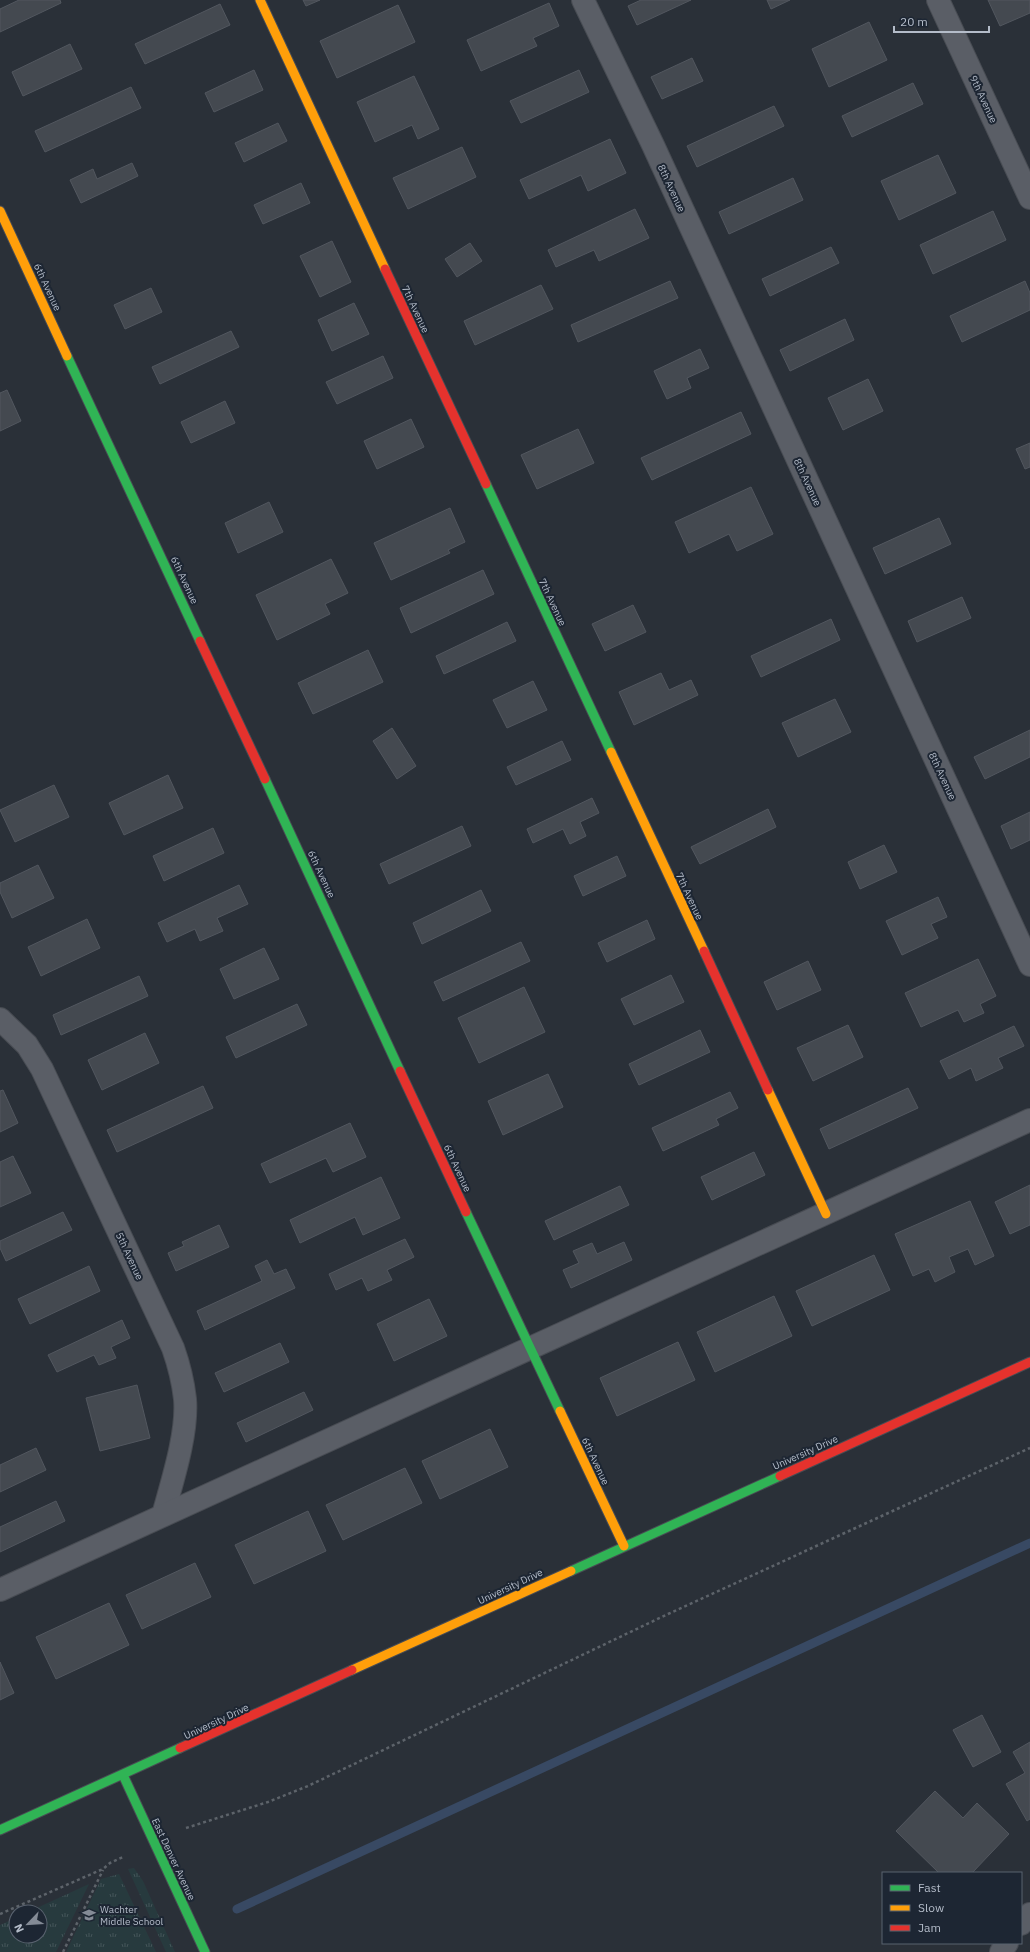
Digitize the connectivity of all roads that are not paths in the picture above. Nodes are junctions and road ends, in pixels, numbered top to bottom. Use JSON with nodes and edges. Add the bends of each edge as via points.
{"nodes":[{"id":1,"x":260,"y":0,"type":"edge"},
{"id":2,"x":583,"y":0,"type":"edge"},
{"id":3,"x":938,"y":0,"type":"edge"},
{"id":4,"x":1030,"y":198,"type":"edge"},
{"id":5,"x":0,"y":211,"type":"edge"},
{"id":6,"x":1030,"y":965,"type":"edge"},
{"id":7,"x":0,"y":1019,"type":"edge"},
{"id":8,"x":1030,"y":1120,"type":"edge"},
{"id":9,"x":826,"y":1214,"type":"junction"},
{"id":10,"x":530,"y":1349,"type":"junction"},
{"id":11,"x":1030,"y":1362,"type":"edge"},
{"id":12,"x":163,"y":1515,"type":"junction"},
{"id":13,"x":624,"y":1546,"type":"junction"},
{"id":14,"x":0,"y":1590,"type":"edge"},
{"id":15,"x":123,"y":1776,"type":"junction"},
{"id":16,"x":0,"y":1830,"type":"edge"},
{"id":17,"x":1030,"y":1914,"type":"edge"},
{"id":18,"x":1022,"y":1923,"type":"edge"},
{"id":19,"x":205,"y":1952,"type":"edge"}],
"edges":[{"from":1,"to":9,"type":"street","name":"7th Avenue"},
{"from":2,"to":6,"type":"street","name":"8th Avenue"},
{"from":3,"to":4,"type":"street","name":"9th Avenue"},
{"from":5,"to":10,"type":"street","name":"6th Avenue"},
{"from":7,"to":12,"type":"street","name":"5th Avenue","via":[[27,1045],[42,1069],[173,1348],[181,1372],[185,1401],[183,1428]]},
{"from":8,"to":9,"type":"street"},
{"from":9,"to":10,"type":"street"},
{"from":10,"to":12,"type":"street"},
{"from":10,"to":13,"type":"street","name":"6th Avenue"},
{"from":11,"to":13,"type":"street","name":"University Drive"},
{"from":12,"to":14,"type":"street"},
{"from":13,"to":15,"type":"street","name":"University Drive"},
{"from":15,"to":16,"type":"street","name":"University Drive"},
{"from":15,"to":19,"type":"street","name":"East Denver Avenue"},
{"from":17,"to":18,"type":"street"}]}
